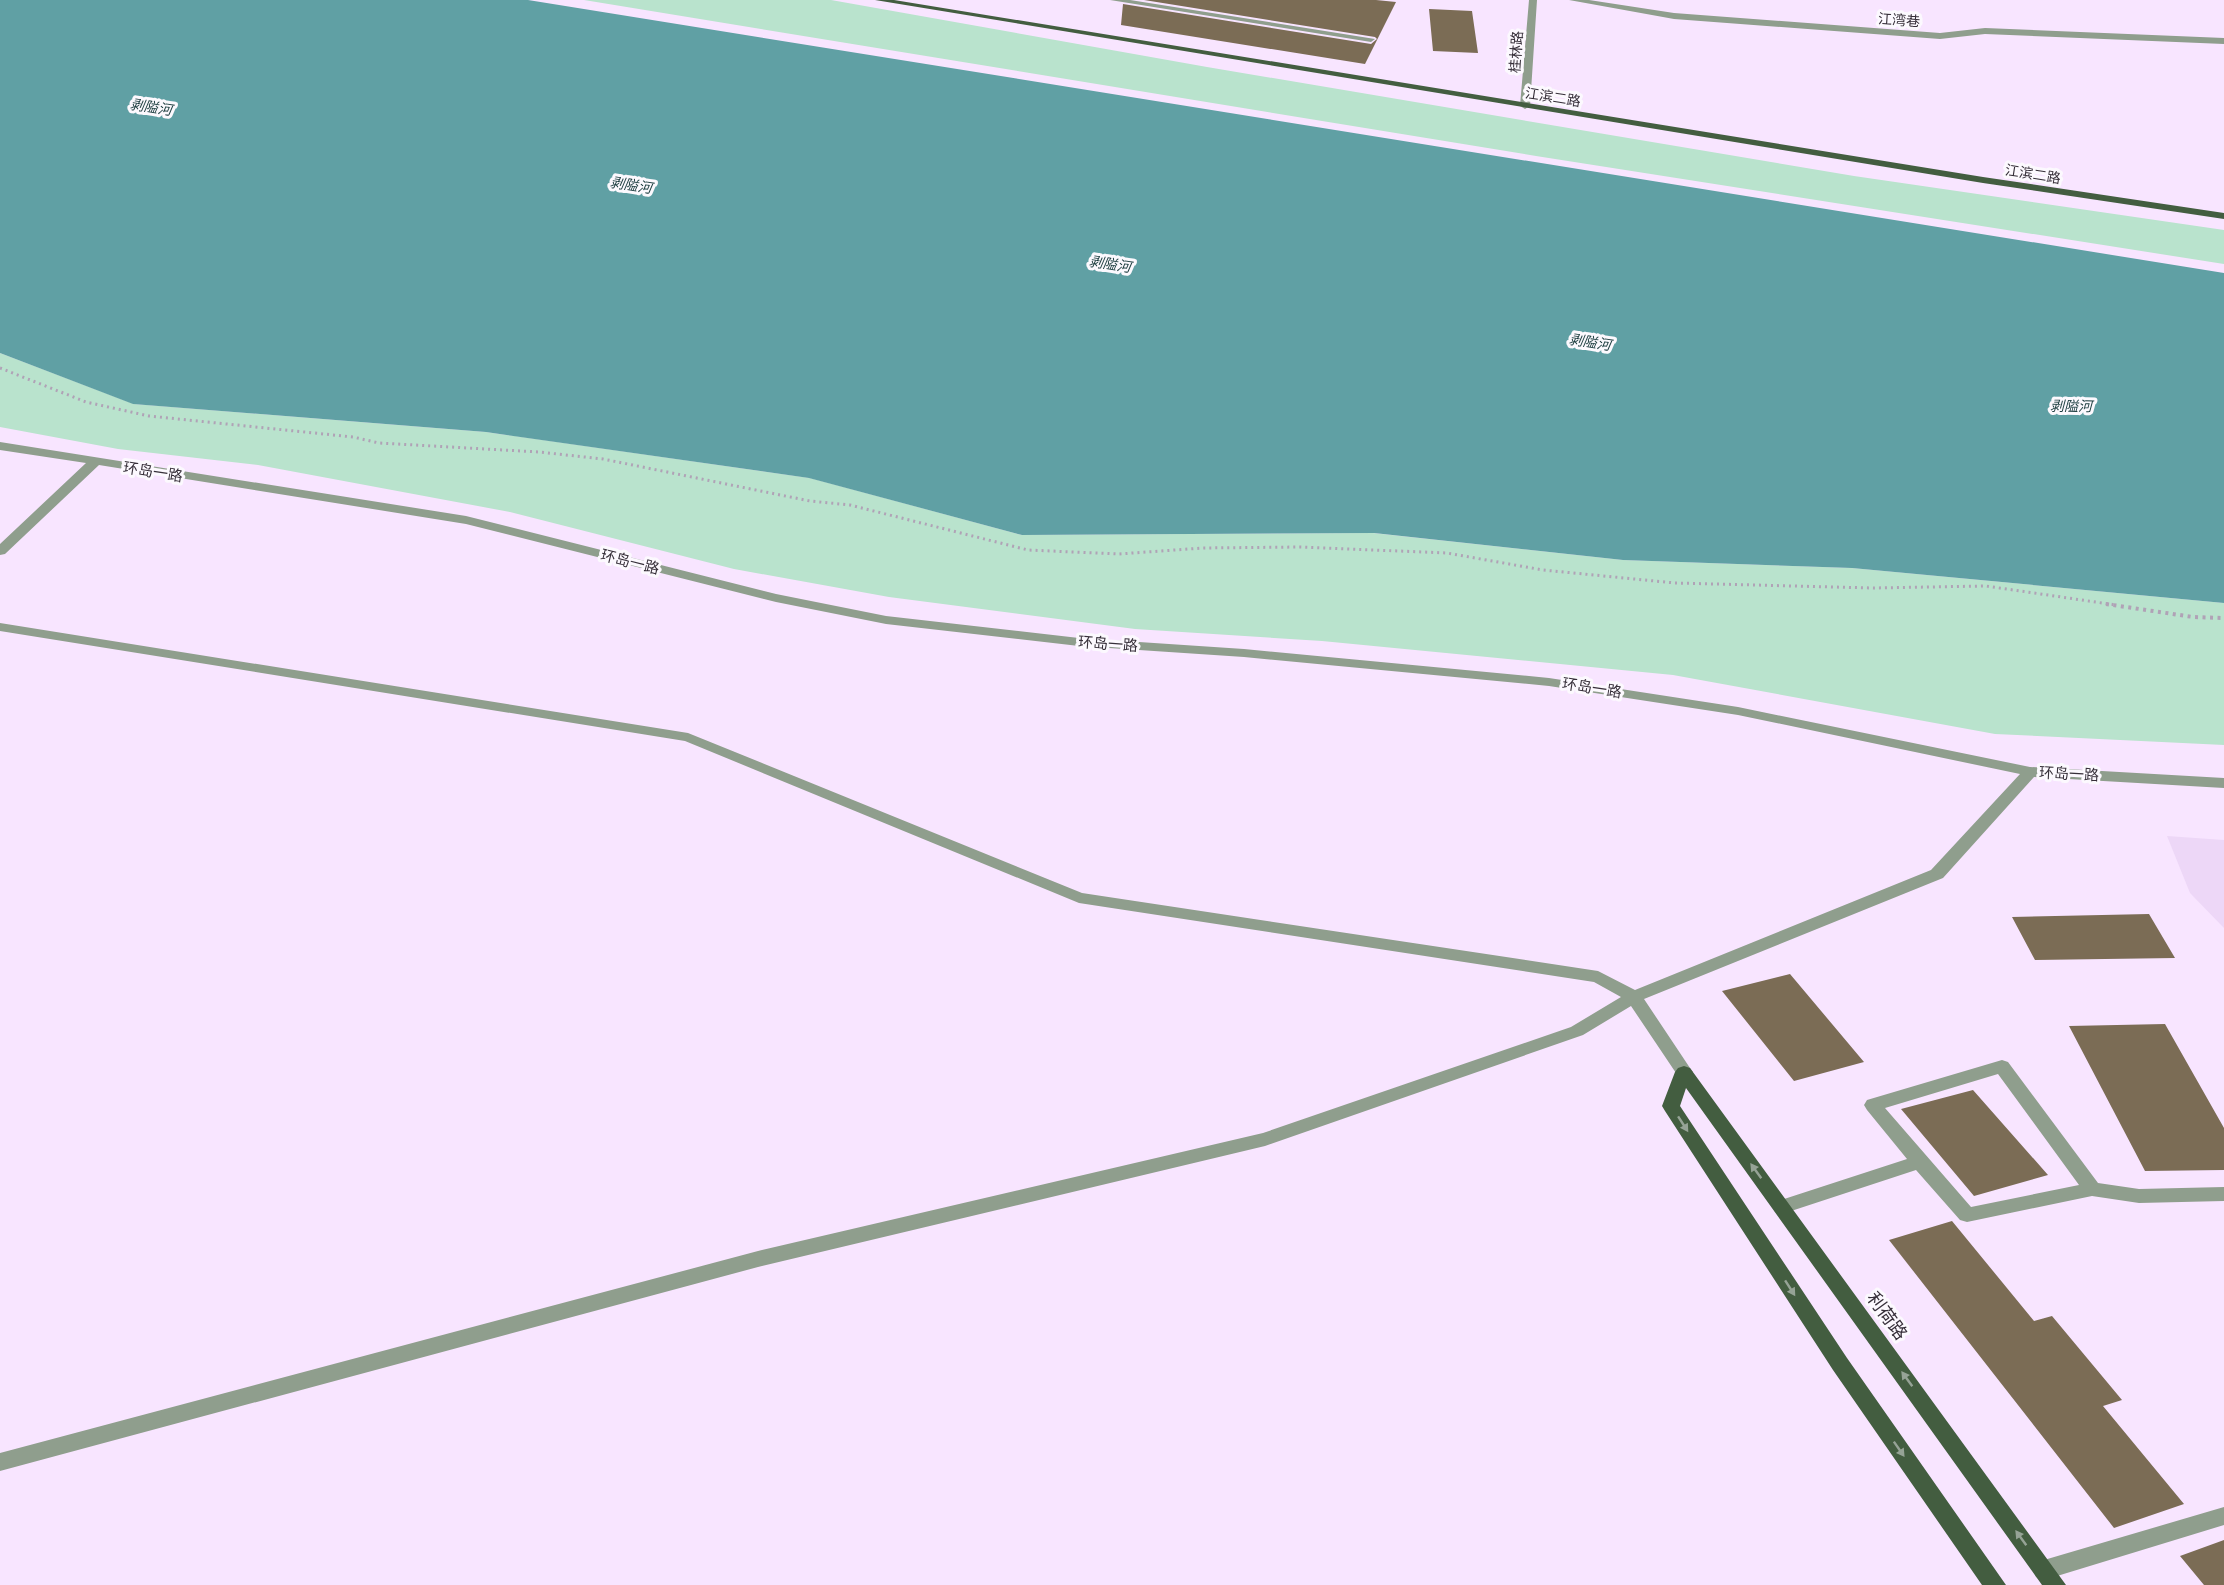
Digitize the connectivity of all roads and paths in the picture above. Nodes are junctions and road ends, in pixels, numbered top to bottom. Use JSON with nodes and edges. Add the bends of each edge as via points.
{"nodes":[{"id":1,"x":879,"y":0,"type":"edge"},
{"id":2,"x":1114,"y":0,"type":"edge"},
{"id":3,"x":1533,"y":0,"type":"edge"},
{"id":4,"x":1573,"y":0,"type":"edge"},
{"id":5,"x":1371,"y":39,"type":"dead end"},
{"id":6,"x":2224,"y":41,"type":"edge"},
{"id":7,"x":1525,"y":106,"type":"junction"},
{"id":8,"x":2224,"y":216,"type":"edge"},
{"id":9,"x":0,"y":368,"type":"edge"},
{"id":10,"x":0,"y":446,"type":"edge"},
{"id":11,"x":94,"y":463,"type":"junction"},
{"id":12,"x":0,"y":550,"type":"edge"},
{"id":13,"x":2224,"y":618,"type":"edge"},
{"id":14,"x":0,"y":627,"type":"edge"},
{"id":15,"x":2030,"y":772,"type":"junction"},
{"id":16,"x":2224,"y":783,"type":"edge"},
{"id":17,"x":1634,"y":997,"type":"junction"},
{"id":18,"x":1684,"y":1072,"type":"junction"},
{"id":19,"x":1920,"y":1162,"type":"junction"},
{"id":20,"x":2092,"y":1189,"type":"junction"},
{"id":21,"x":2224,"y":1194,"type":"edge"},
{"id":22,"x":1782,"y":1207,"type":"junction"},
{"id":23,"x":0,"y":1461,"type":"edge"},
{"id":24,"x":2224,"y":1516,"type":"edge"},
{"id":25,"x":2050,"y":1577,"type":"edge"},
{"id":26,"x":1995,"y":1585,"type":"edge"}],
"edges":[{"from":1,"to":7,"type":"main road","name":"江滨二路"},
{"from":2,"to":5,"type":"street"},
{"from":3,"to":7,"type":"street","name":"桂林路"},
{"from":4,"to":6,"type":"street","name":"江湾巷","via":[[1674,16],[1940,36],[1985,31]]},
{"from":7,"to":8,"type":"main road","name":"江滨二路"},
{"from":9,"to":13,"type":"path","via":[[86,402],[149,416],[379,443],[603,459],[810,501],[850,505],[1028,550],[1119,554],[1301,547],[1447,553],[1544,570],[1675,583],[1873,588],[1986,586],[2193,617]]},
{"from":10,"to":11,"type":"street","name":"环岛一路"},
{"from":11,"to":12,"type":"street"},
{"from":11,"to":15,"type":"street","name":"环岛一路","via":[[466,520],[776,598],[886,620],[1079,642],[1244,653],[1549,682],[1738,711]]},
{"from":14,"to":17,"type":"street","via":[[688,737],[1079,898],[1598,977]]},
{"from":15,"to":16,"type":"street","name":"环岛一路"},
{"from":15,"to":17,"type":"street","via":[[1937,874]]},
{"from":17,"to":18,"type":"street","name":"利荷路"},
{"from":17,"to":23,"type":"street","via":[[1577,1031],[1265,1139],[758,1259]]},
{"from":22,"to":18,"type":"main road","name":"利荷路","one_way":true},
{"from":18,"to":26,"type":"main road","one_way":true,"via":[[1671,1106],[1840,1364]]},
{"from":19,"to":20,"type":"street","via":[[1967,1215]]},
{"from":19,"to":20,"type":"street","via":[[1873,1105],[2002,1066]]},
{"from":19,"to":22,"type":"street"},
{"from":20,"to":21,"type":"street","via":[[2139,1196]]},
{"from":25,"to":22,"type":"main road","name":"利荷路","one_way":true},
{"from":24,"to":25,"type":"street"}]}
